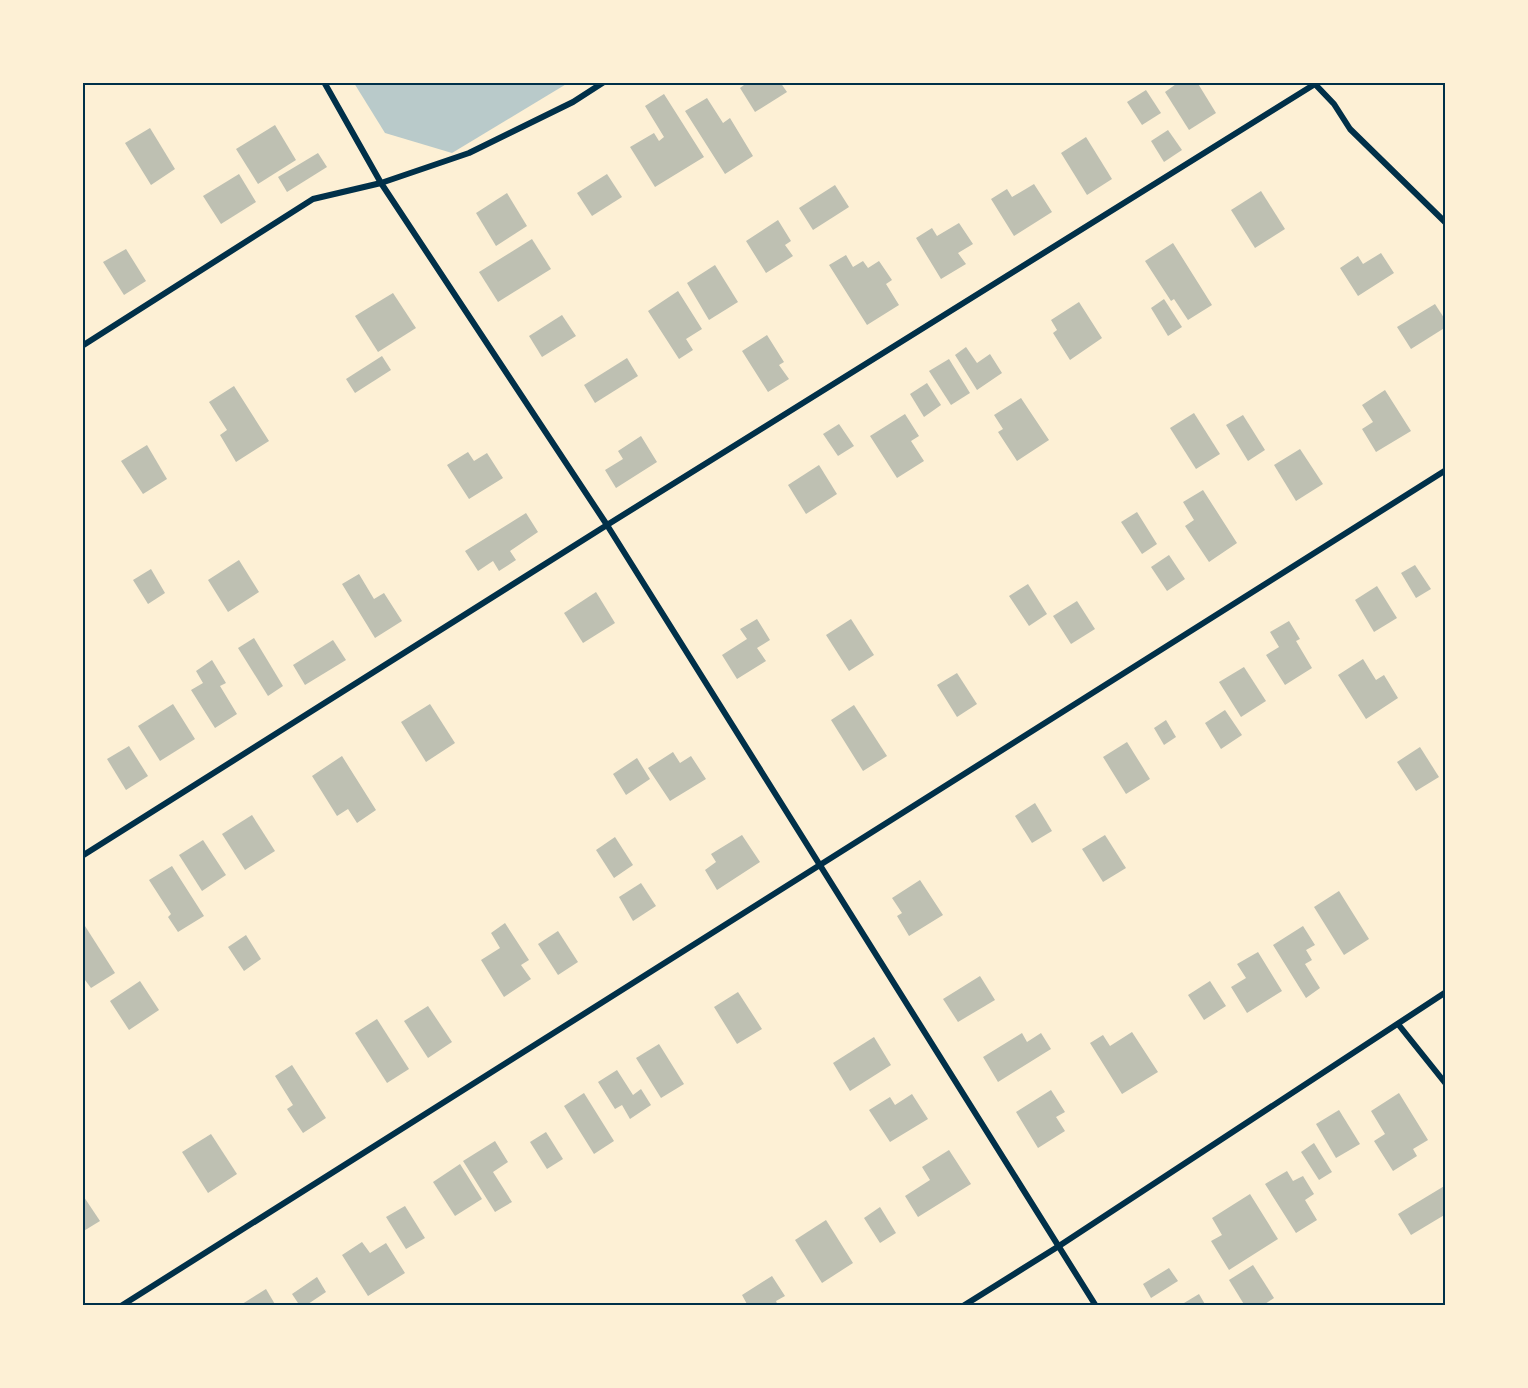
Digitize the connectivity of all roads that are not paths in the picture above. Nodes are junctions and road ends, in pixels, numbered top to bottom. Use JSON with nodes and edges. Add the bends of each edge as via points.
{"nodes":[{"id":1,"x":324,"y":82,"type":"edge"},
{"id":2,"x":604,"y":82,"type":"edge"},
{"id":3,"x":1314,"y":83,"type":"edge"},
{"id":4,"x":381,"y":183,"type":"junction"},
{"id":5,"x":1446,"y":223,"type":"edge"},
{"id":6,"x":82,"y":346,"type":"edge"},
{"id":7,"x":1446,"y":470,"type":"edge"},
{"id":8,"x":607,"y":525,"type":"junction"},
{"id":9,"x":82,"y":856,"type":"edge"},
{"id":10,"x":820,"y":864,"type":"junction"},
{"id":11,"x":1446,"y":992,"type":"edge"},
{"id":12,"x":1398,"y":1024,"type":"junction"},
{"id":13,"x":1446,"y":1084,"type":"edge"},
{"id":14,"x":1059,"y":1246,"type":"junction"},
{"id":15,"x":121,"y":1305,"type":"edge"},
{"id":16,"x":963,"y":1305,"type":"edge"},
{"id":17,"x":1096,"y":1305,"type":"edge"}],
"edges":[{"from":1,"to":4,"type":"street"},
{"from":2,"to":4,"type":"street","via":[[573,102],[469,153]]},
{"from":3,"to":5,"type":"street","via":[[1350,129]]},
{"from":3,"to":8,"type":"street"},
{"from":4,"to":6,"type":"street","via":[[313,199]]},
{"from":4,"to":8,"type":"street"},
{"from":7,"to":10,"type":"street"},
{"from":8,"to":9,"type":"street"},
{"from":8,"to":10,"type":"street"},
{"from":10,"to":14,"type":"street"},
{"from":10,"to":15,"type":"street"},
{"from":11,"to":12,"type":"street"},
{"from":12,"to":13,"type":"street"},
{"from":12,"to":14,"type":"street"},
{"from":14,"to":16,"type":"street"},
{"from":14,"to":17,"type":"street"}]}
